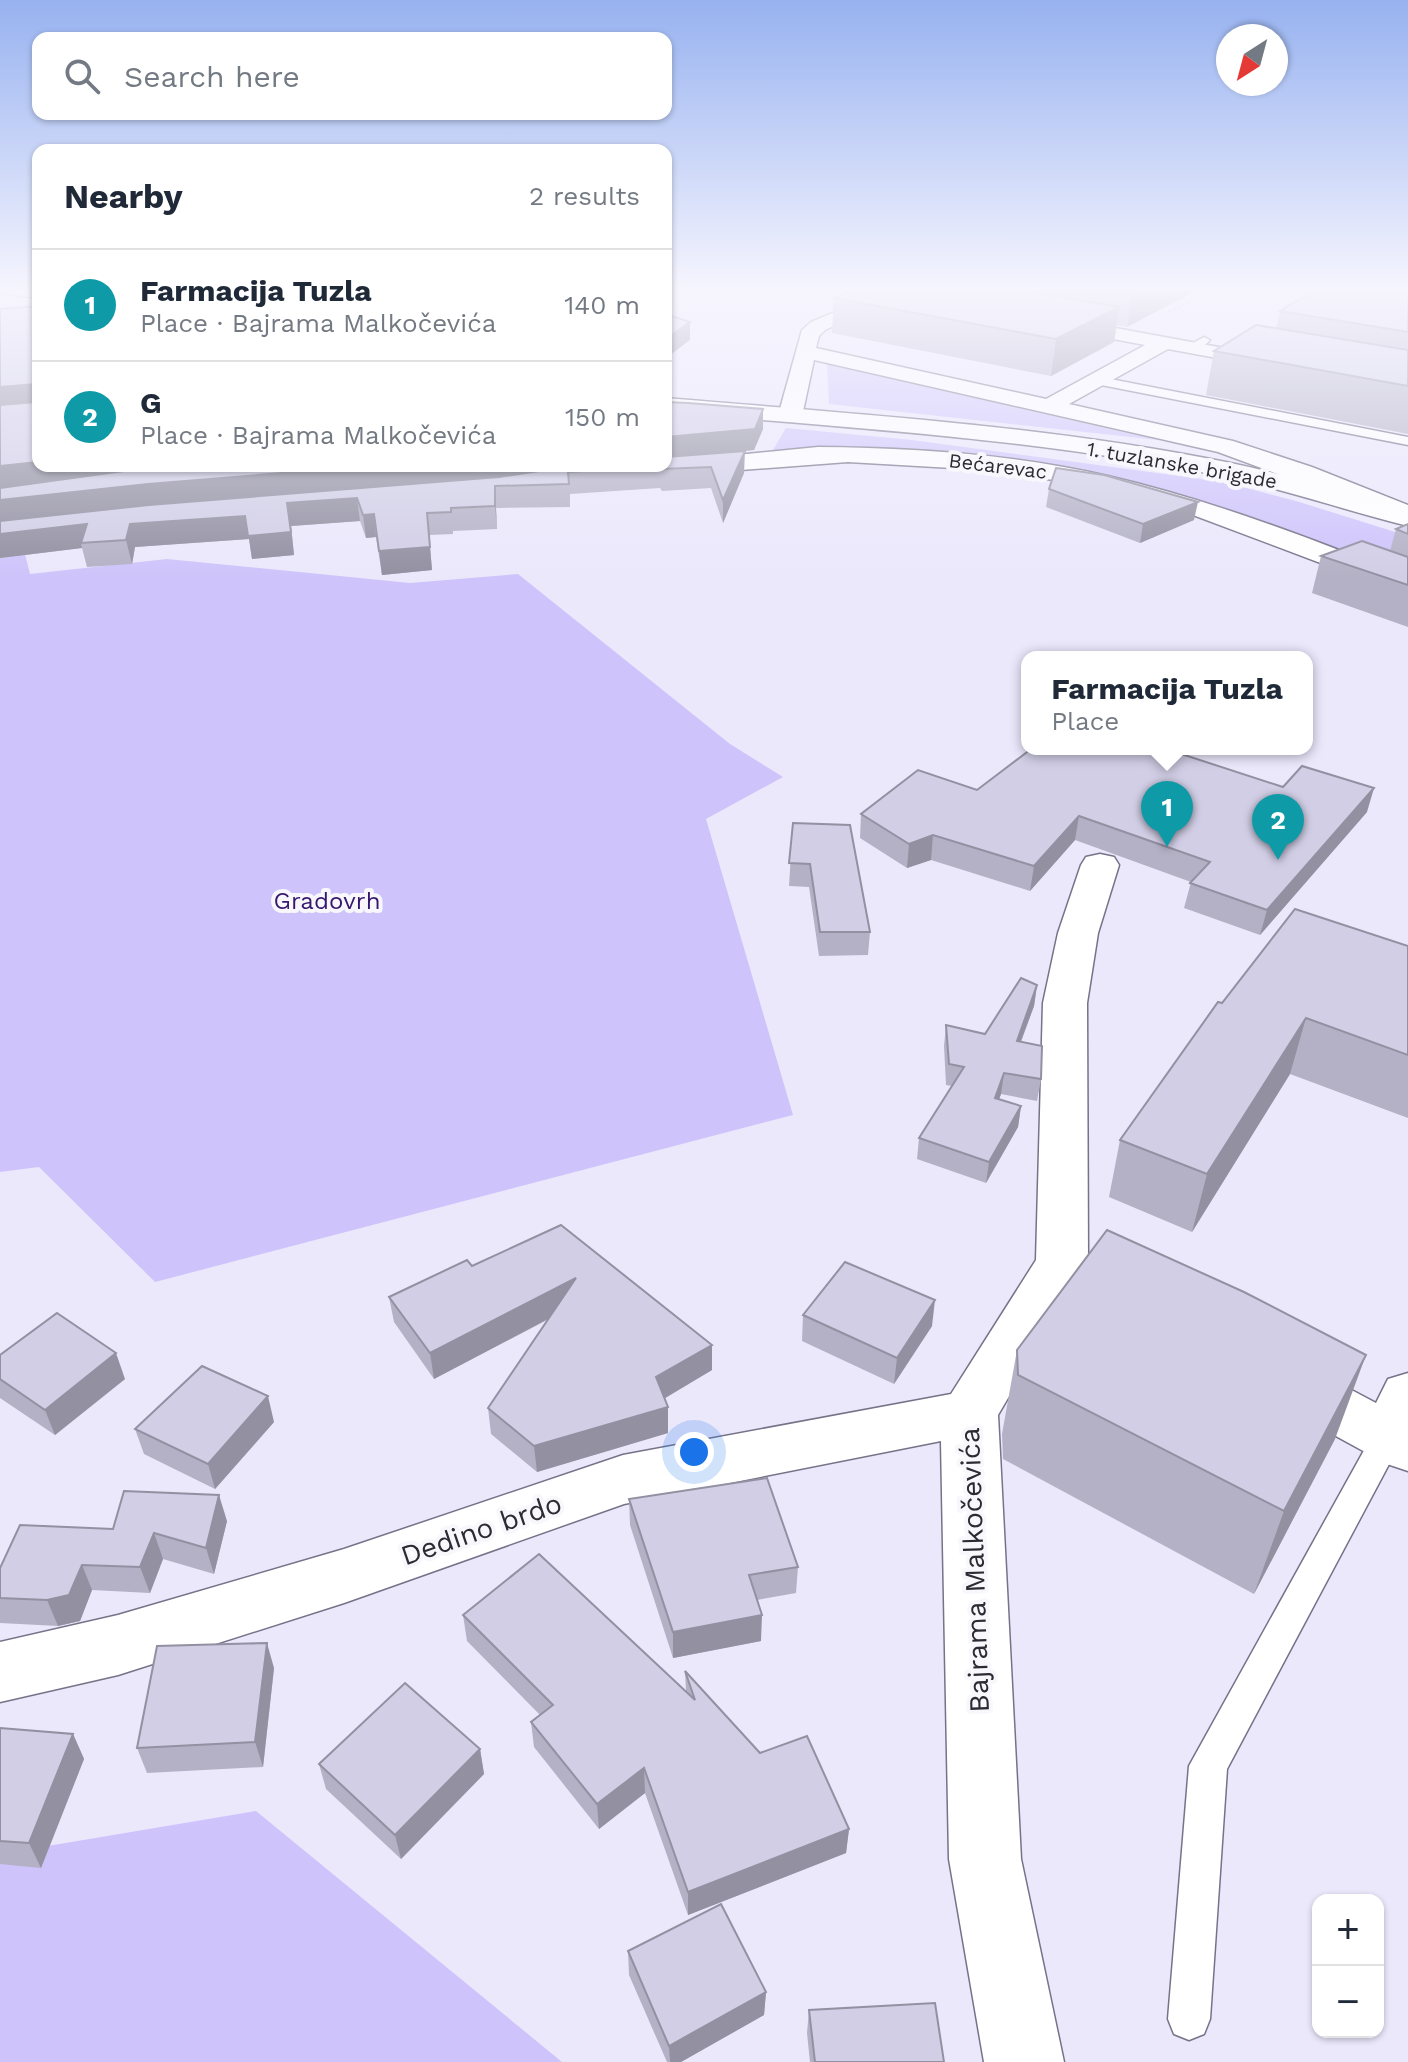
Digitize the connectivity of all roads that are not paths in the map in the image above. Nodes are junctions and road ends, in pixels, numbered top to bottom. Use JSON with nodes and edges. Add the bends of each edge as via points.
{"nodes":[{"id":1,"x":798,"y":385,"type":"edge"},
{"id":2,"x":960,"y":385,"type":"edge"},
{"id":3,"x":1086,"y":385,"type":"edge"},
{"id":4,"x":1122,"y":385,"type":"edge"},
{"id":5,"x":1051,"y":405,"type":"junction"},
{"id":6,"x":672,"y":406,"type":"edge"},
{"id":7,"x":790,"y":416,"type":"junction"},
{"id":8,"x":1408,"y":441,"type":"edge"},
{"id":9,"x":672,"y":462,"type":"edge"},
{"id":10,"x":1408,"y":516,"type":"edge"},
{"id":11,"x":1408,"y":587,"type":"edge"},
{"id":12,"x":1100,"y":865,"type":"dead end"},
{"id":13,"x":1246,"y":1360,"type":"edge"},
{"id":14,"x":969,"y":1413,"type":"junction"},
{"id":15,"x":1401,"y":1426,"type":"edge"},
{"id":16,"x":0,"y":1672,"type":"edge"},
{"id":17,"x":1189,"y":2019,"type":"dead end"},
{"id":18,"x":1024,"y":2062,"type":"edge"}],
"edges":[{"from":1,"to":7,"type":"street"},
{"from":2,"to":5,"type":"street"},
{"from":3,"to":5,"type":"street"},
{"from":4,"to":8,"type":"lane"},
{"from":5,"to":10,"type":"street","via":[[1263,457]]},
{"from":6,"to":7,"type":"street","name":"1. tuzlanske brigade"},
{"from":7,"to":10,"type":"street","name":"1. tuzlanske brigade","via":[[1149,457],[1321,491]]},
{"from":9,"to":11,"type":"street","name":"Bećarevac","via":[[846,454],[1062,474],[1131,490],[1324,553]]},
{"from":12,"to":14,"type":"street","name":"Bajrama Malkočevića","via":[[1078,933],[1065,1003],[1084,1273]]},
{"from":13,"to":15,"type":"street"},
{"from":14,"to":16,"type":"street","name":"Dedino brdo","via":[[623,1480],[344,1576],[118,1645]]},
{"from":14,"to":18,"type":"street","name":"Bajrama Malkočevića","via":[[985,1859]]},
{"from":15,"to":17,"type":"lane","via":[[1208,1766]]}]}
